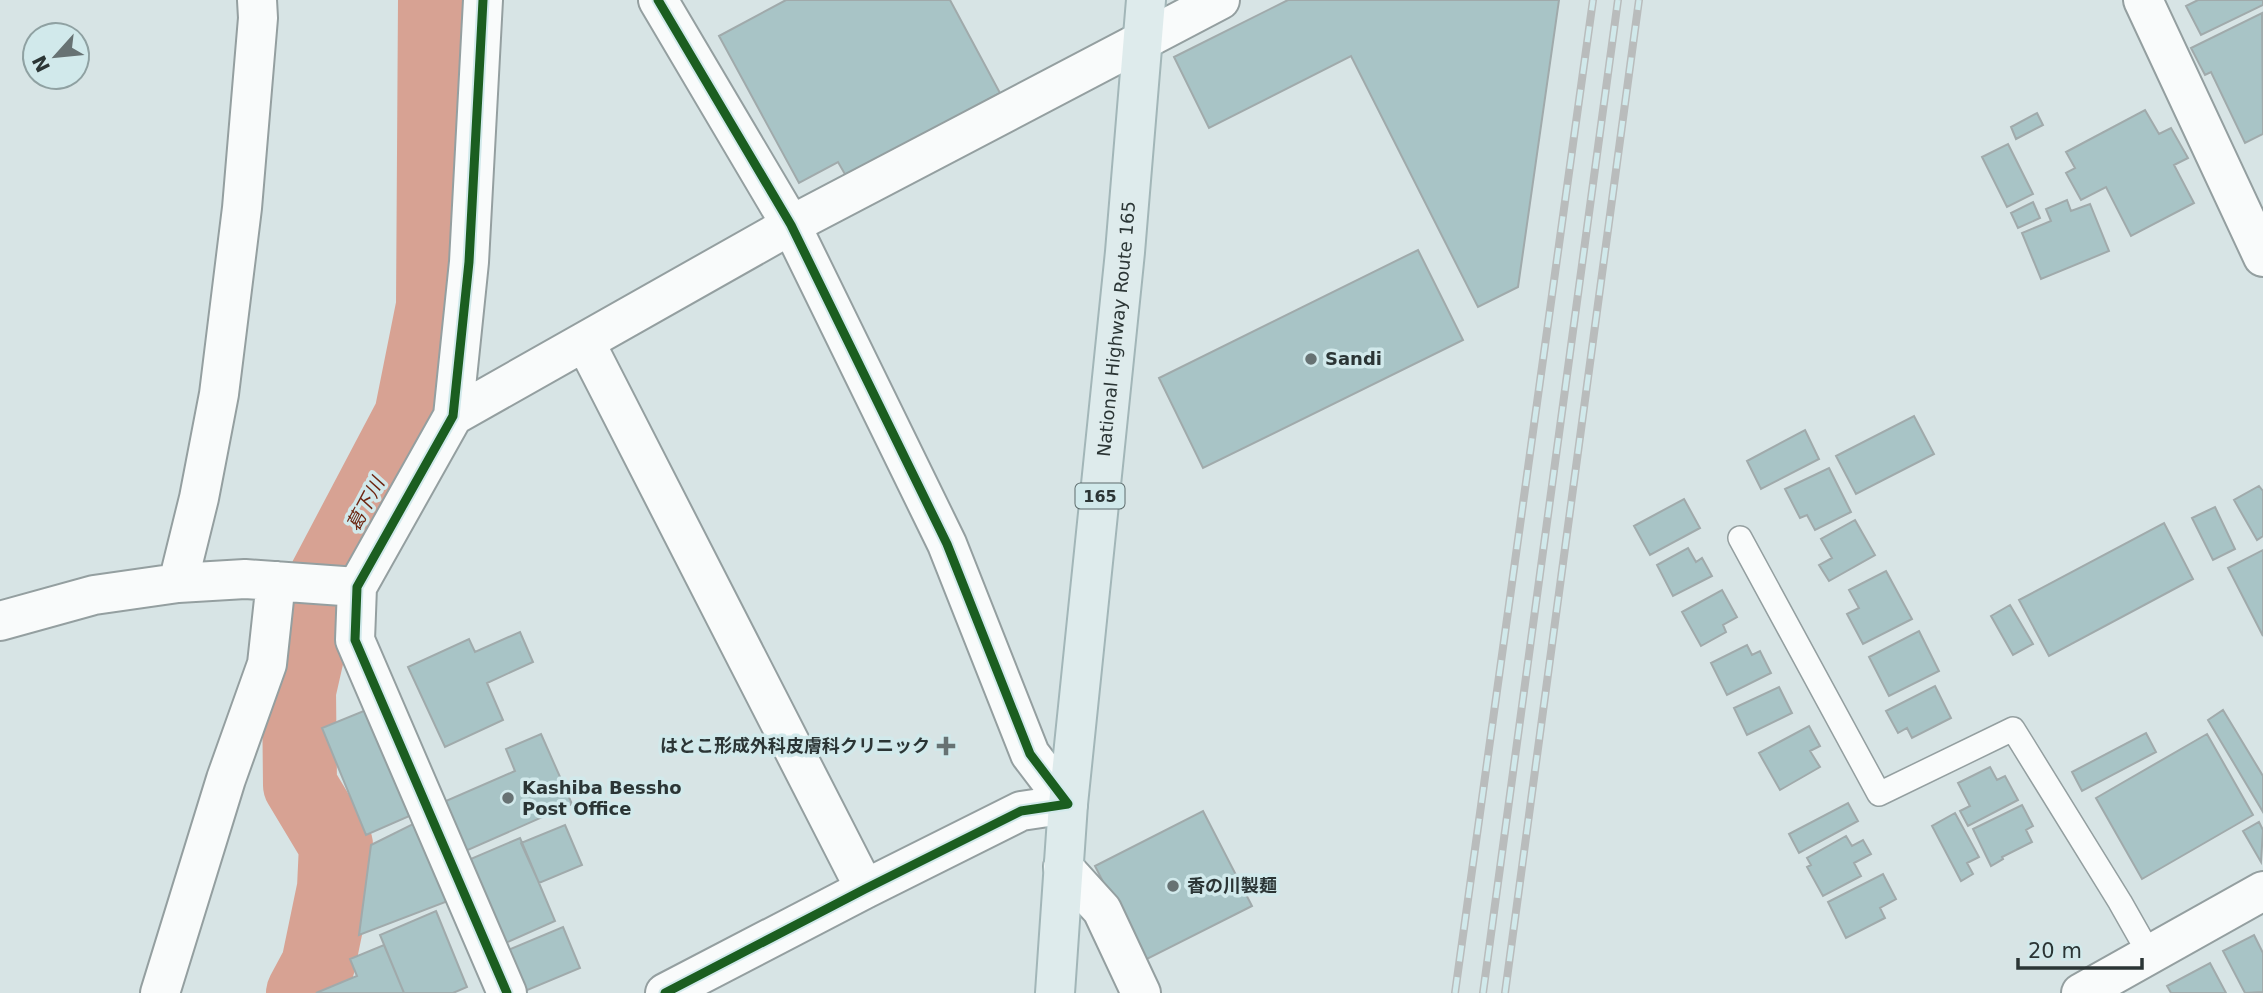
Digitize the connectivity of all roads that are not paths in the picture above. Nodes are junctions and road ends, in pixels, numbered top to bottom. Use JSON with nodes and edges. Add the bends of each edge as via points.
{"nodes":[{"id":1,"x":257,"y":0,"type":"edge"},
{"id":2,"x":483,"y":0,"type":"edge"},
{"id":3,"x":658,"y":0,"type":"edge"},
{"id":4,"x":1146,"y":0,"type":"edge"},
{"id":5,"x":1220,"y":0,"type":"edge"},
{"id":6,"x":2143,"y":0,"type":"edge"},
{"id":7,"x":1143,"y":39,"type":"junction"},
{"id":8,"x":791,"y":225,"type":"junction"},
{"id":9,"x":2263,"y":257,"type":"edge"},
{"id":10,"x":585,"y":342,"type":"junction"},
{"id":11,"x":453,"y":416,"type":"junction"},
{"id":12,"x":1740,"y":538,"type":"dead end"},
{"id":13,"x":276,"y":581,"type":"junction"},
{"id":14,"x":178,"y":583,"type":"junction"},
{"id":15,"x":357,"y":587,"type":"junction"},
{"id":16,"x":0,"y":621,"type":"edge"},
{"id":17,"x":1068,"y":804,"type":"junction"},
{"id":18,"x":1063,"y":867,"type":"junction"},
{"id":19,"x":865,"y":889,"type":"junction"},
{"id":20,"x":2263,"y":891,"type":"edge"},
{"id":21,"x":2150,"y":955,"type":"junction"},
{"id":22,"x":160,"y":993,"type":"edge"},
{"id":23,"x":508,"y":993,"type":"edge"},
{"id":24,"x":665,"y":993,"type":"edge"},
{"id":25,"x":1055,"y":993,"type":"edge"},
{"id":26,"x":1141,"y":993,"type":"edge"},
{"id":27,"x":2081,"y":993,"type":"edge"}],
"edges":[{"from":1,"to":14,"type":"street","via":[[242,208],[219,394]]},
{"from":2,"to":11,"type":"street","via":[[469,262]]},
{"from":3,"to":8,"type":"street"},
{"from":4,"to":7,"type":"highway","name":"National Highway Route 165","number":"165"},
{"from":5,"to":7,"type":"street"},
{"from":6,"to":9,"type":"street"},
{"from":7,"to":8,"type":"street"},
{"from":7,"to":17,"type":"highway","name":"National Highway Route 165","number":"165"},
{"from":8,"to":10,"type":"street"},
{"from":8,"to":17,"type":"street","via":[[947,544],[1030,754]]},
{"from":10,"to":11,"type":"street"},
{"from":10,"to":19,"type":"street"},
{"from":11,"to":15,"type":"street"},
{"from":12,"to":21,"type":"lane","via":[[1880,794],[2013,729]]},
{"from":13,"to":14,"type":"street"},
{"from":13,"to":15,"type":"street"},
{"from":13,"to":22,"type":"street","via":[[267,664]]},
{"from":14,"to":16,"type":"street","via":[[94,595]]},
{"from":15,"to":23,"type":"street","via":[[355,640]]},
{"from":17,"to":18,"type":"highway","name":"National Highway Route 165","number":"165"},
{"from":17,"to":19,"type":"street","via":[[1021,811]]},
{"from":18,"to":25,"type":"highway","name":"National Highway Route 165","number":"165"},
{"from":18,"to":26,"type":"street","via":[[1102,910]]},
{"from":19,"to":24,"type":"street"},
{"from":20,"to":21,"type":"street"},
{"from":21,"to":27,"type":"street"}]}
